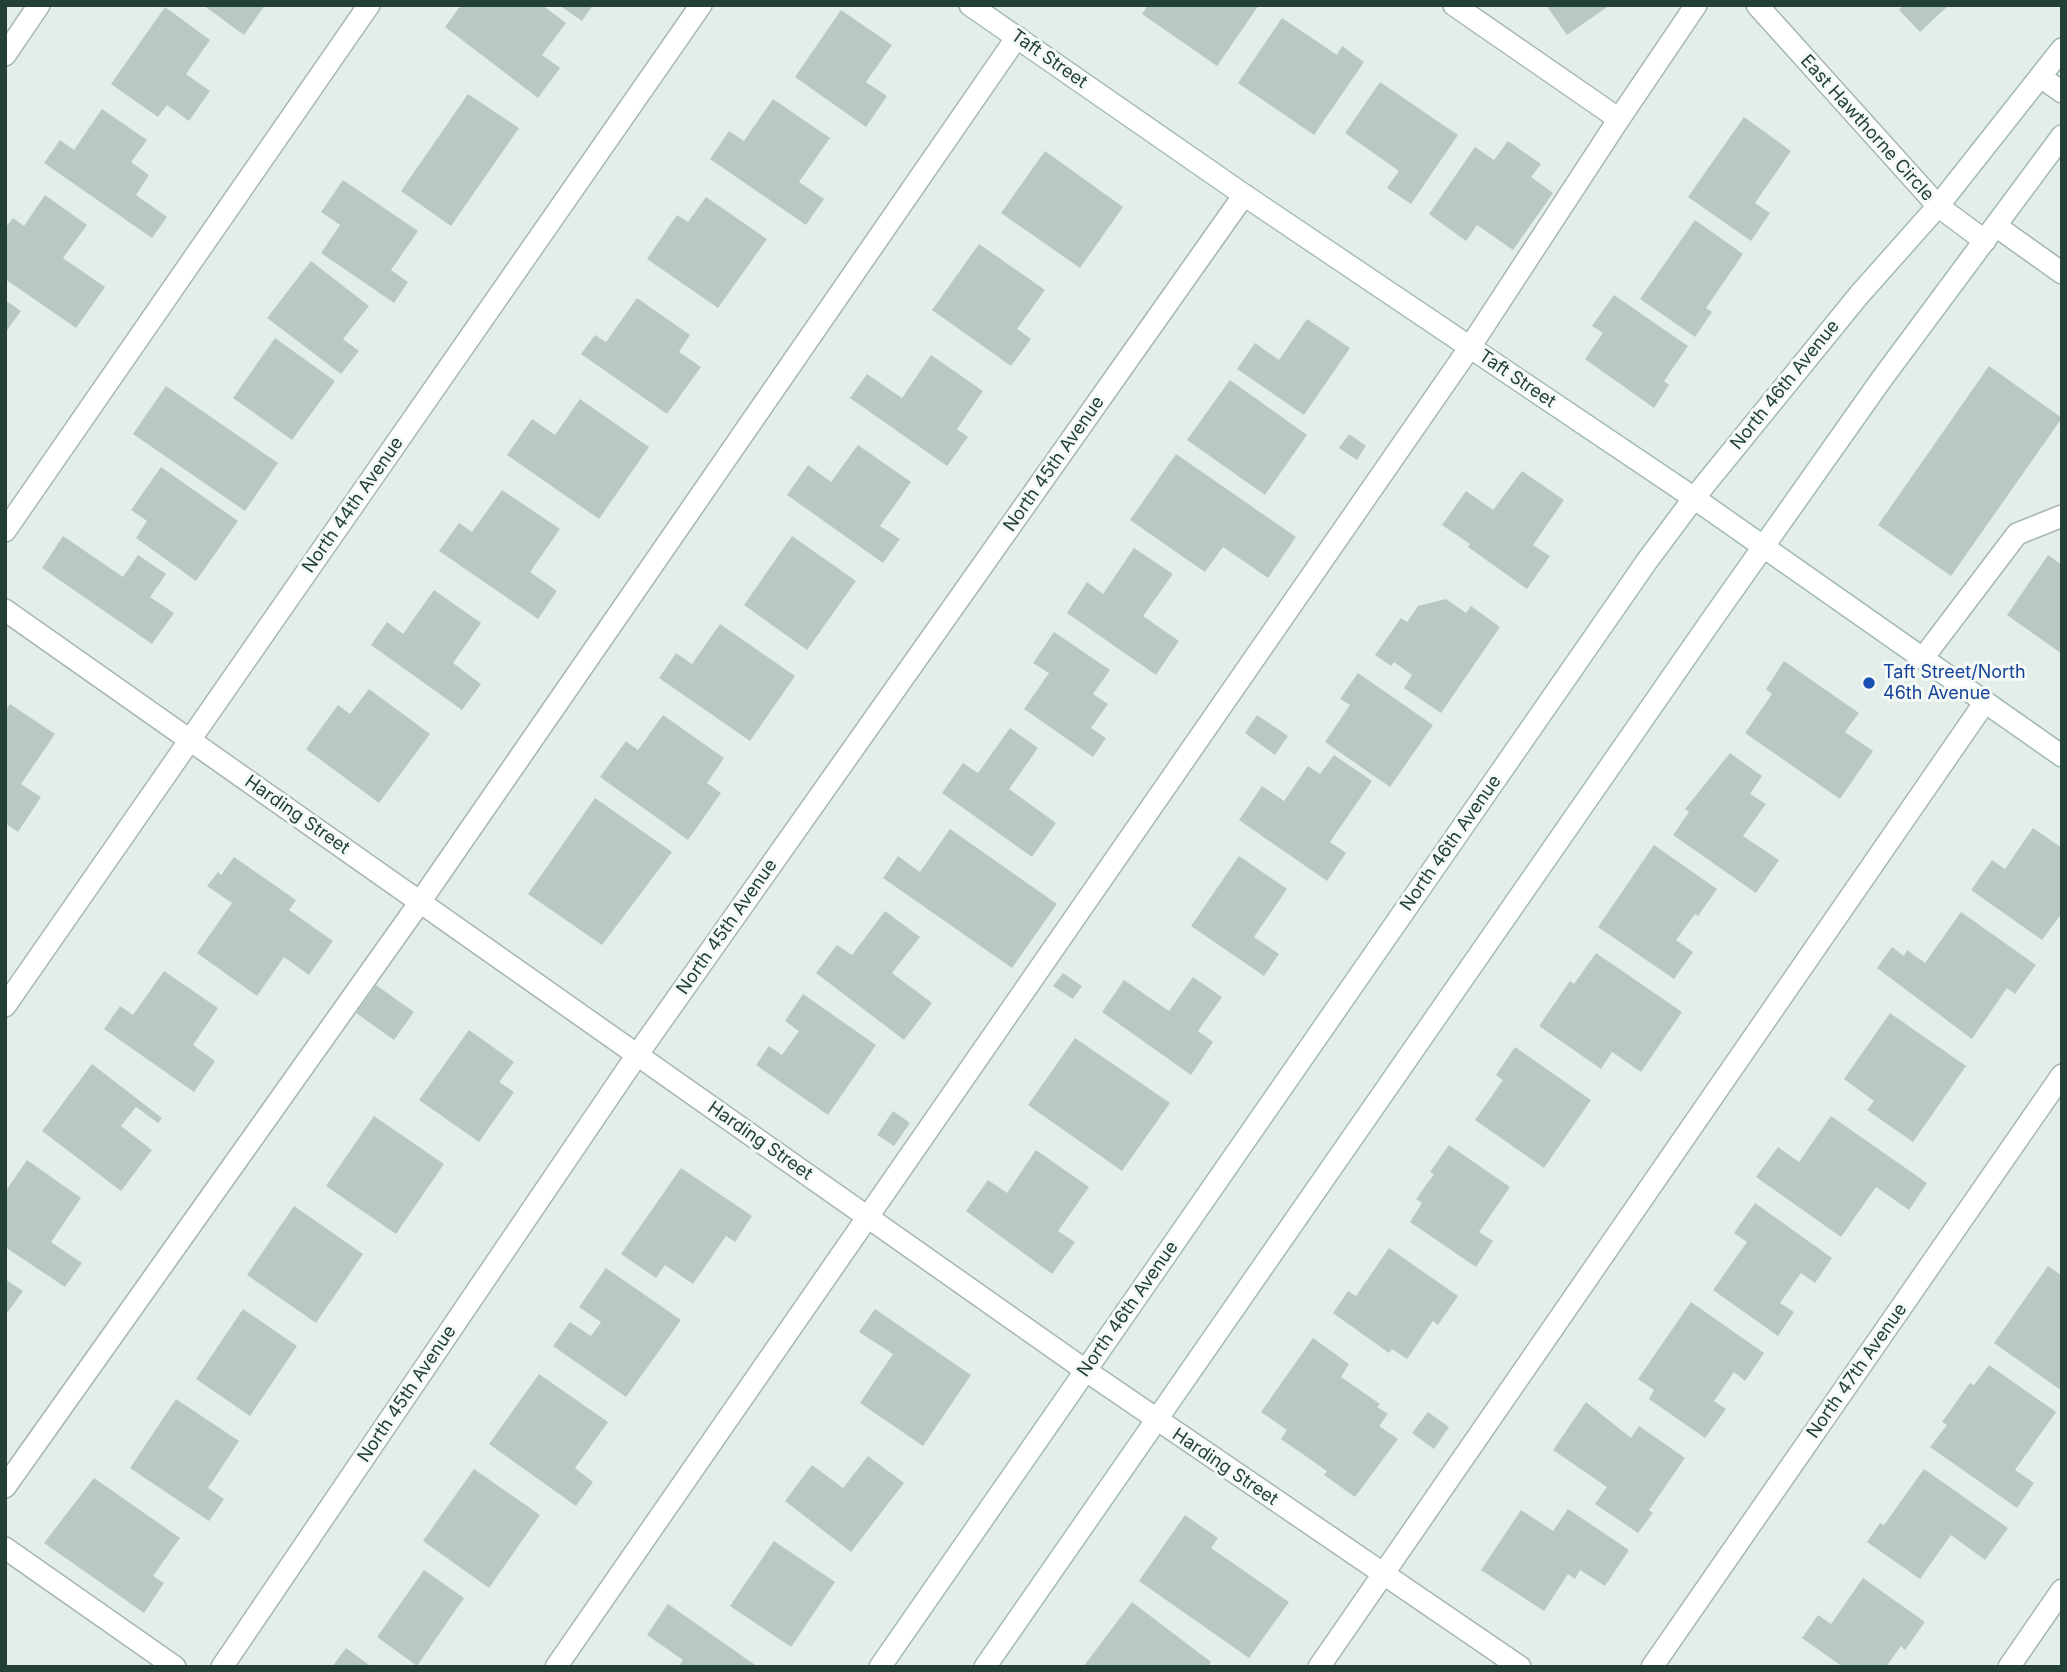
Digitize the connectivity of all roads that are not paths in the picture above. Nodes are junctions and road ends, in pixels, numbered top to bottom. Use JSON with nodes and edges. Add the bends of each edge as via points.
{"nodes":[{"id":1,"x":39,"y":5,"type":"edge"},
{"id":2,"x":369,"y":5,"type":"edge"},
{"id":3,"x":701,"y":5,"type":"edge"},
{"id":4,"x":970,"y":5,"type":"edge"},
{"id":5,"x":1454,"y":5,"type":"edge"},
{"id":6,"x":1696,"y":5,"type":"edge"},
{"id":7,"x":1757,"y":5,"type":"edge"},
{"id":8,"x":1017,"y":37,"type":"junction"},
{"id":9,"x":2062,"y":49,"type":"edge"},
{"id":10,"x":5,"y":55,"type":"edge"},
{"id":11,"x":2042,"y":78,"type":"junction"},
{"id":12,"x":2062,"y":92,"type":"edge"},
{"id":13,"x":1619,"y":119,"type":"junction"},
{"id":14,"x":2062,"y":136,"type":"edge"},
{"id":15,"x":1244,"y":195,"type":"junction"},
{"id":16,"x":1938,"y":206,"type":"junction"},
{"id":17,"x":1990,"y":234,"type":"junction"},
{"id":18,"x":2062,"y":273,"type":"edge"},
{"id":19,"x":1470,"y":347,"type":"junction"},
{"id":20,"x":1694,"y":498,"type":"junction"},
{"id":21,"x":2062,"y":516,"type":"edge"},
{"id":22,"x":5,"y":531,"type":"edge"},
{"id":23,"x":1764,"y":547,"type":"junction"},
{"id":24,"x":5,"y":610,"type":"edge"},
{"id":25,"x":1923,"y":658,"type":"junction"},
{"id":26,"x":1985,"y":702,"type":"junction"},
{"id":27,"x":190,"y":740,"type":"junction"},
{"id":28,"x":2062,"y":755,"type":"edge"},
{"id":29,"x":420,"y":902,"type":"junction"},
{"id":30,"x":5,"y":1006,"type":"edge"},
{"id":31,"x":638,"y":1055,"type":"junction"},
{"id":32,"x":2062,"y":1075,"type":"edge"},
{"id":33,"x":866,"y":1216,"type":"junction"},
{"id":34,"x":1085,"y":1370,"type":"junction"},
{"id":35,"x":1156,"y":1420,"type":"junction"},
{"id":36,"x":5,"y":1487,"type":"edge"},
{"id":37,"x":5,"y":1548,"type":"edge"},
{"id":38,"x":1383,"y":1574,"type":"junction"},
{"id":39,"x":2062,"y":1590,"type":"edge"},
{"id":40,"x":175,"y":1667,"type":"edge"},
{"id":41,"x":222,"y":1667,"type":"edge"},
{"id":42,"x":556,"y":1667,"type":"edge"},
{"id":43,"x":880,"y":1667,"type":"edge"},
{"id":44,"x":985,"y":1667,"type":"edge"},
{"id":45,"x":1319,"y":1667,"type":"edge"},
{"id":46,"x":1520,"y":1667,"type":"edge"},
{"id":47,"x":1652,"y":1667,"type":"edge"},
{"id":48,"x":2009,"y":1667,"type":"edge"}],
"edges":[{"from":1,"to":10,"type":"street"},
{"from":2,"to":22,"type":"street"},
{"from":3,"to":27,"type":"street","name":"North 44th Avenue"},
{"from":4,"to":8,"type":"street","name":"Taft Street"},
{"from":5,"to":13,"type":"street"},
{"from":6,"to":13,"type":"street"},
{"from":7,"to":16,"type":"street","name":"East Hawthorne Circle"},
{"from":8,"to":15,"type":"street","name":"Taft Street"},
{"from":8,"to":29,"type":"street"},
{"from":9,"to":11,"type":"street","name":"North 46th Avenue"},
{"from":11,"to":12,"type":"street"},
{"from":11,"to":16,"type":"street","name":"North 46th Avenue"},
{"from":13,"to":19,"type":"street"},
{"from":14,"to":17,"type":"street"},
{"from":15,"to":19,"type":"street","name":"Taft Street"},
{"from":15,"to":31,"type":"street","name":"North 45th Avenue"},
{"from":16,"to":17,"type":"street","name":"East Hawthorne Circle"},
{"from":16,"to":20,"type":"street","name":"North 46th Avenue","via":[[1859,295]]},
{"from":17,"to":18,"type":"street","name":"East Hawthorne Circle"},
{"from":17,"to":23,"type":"street"},
{"from":19,"to":20,"type":"street","name":"Taft Street"},
{"from":19,"to":33,"type":"street"},
{"from":20,"to":23,"type":"street","name":"Taft Street"},
{"from":20,"to":34,"type":"street","name":"North 46th Avenue"},
{"from":21,"to":25,"type":"street","via":[[2017,534]]},
{"from":23,"to":25,"type":"street","name":"Taft Street"},
{"from":23,"to":35,"type":"street"},
{"from":24,"to":27,"type":"street","name":"Harding Street"},
{"from":25,"to":26,"type":"street","name":"Taft Street"},
{"from":26,"to":28,"type":"street","name":"Taft Street"},
{"from":26,"to":38,"type":"street"},
{"from":27,"to":29,"type":"street","name":"Harding Street"},
{"from":27,"to":30,"type":"street","name":"North 44th Avenue"},
{"from":29,"to":31,"type":"street","name":"Harding Street"},
{"from":29,"to":36,"type":"street"},
{"from":31,"to":33,"type":"street","name":"Harding Street"},
{"from":31,"to":41,"type":"street","name":"North 45th Avenue"},
{"from":32,"to":47,"type":"street","name":"North 47th Avenue"},
{"from":33,"to":34,"type":"street","name":"Harding Street"},
{"from":33,"to":42,"type":"street"},
{"from":34,"to":35,"type":"street","name":"Harding Street"},
{"from":34,"to":43,"type":"street","name":"North 46th Avenue"},
{"from":35,"to":38,"type":"street","name":"Harding Street"},
{"from":35,"to":44,"type":"street"},
{"from":37,"to":40,"type":"street"},
{"from":38,"to":45,"type":"street"},
{"from":38,"to":46,"type":"street","name":"Harding Street"},
{"from":39,"to":48,"type":"street"}]}
